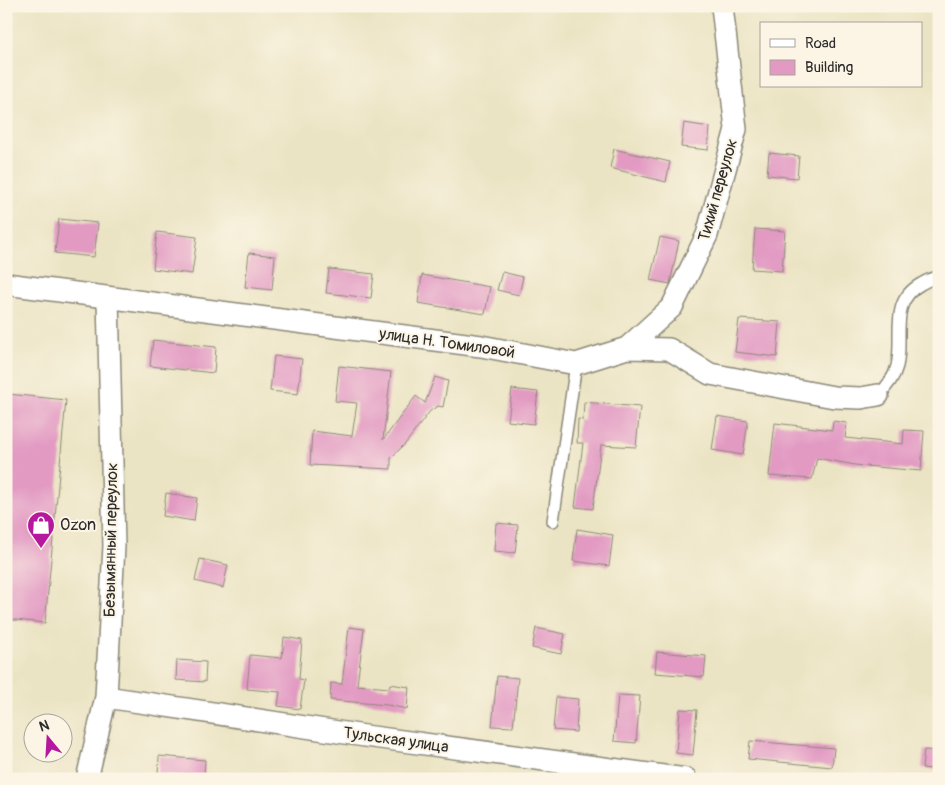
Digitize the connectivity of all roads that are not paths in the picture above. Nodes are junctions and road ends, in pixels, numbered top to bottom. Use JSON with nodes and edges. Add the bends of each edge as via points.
{"nodes":[{"id":1,"x":722,"y":6,"type":"edge"},
{"id":2,"x":939,"y":277,"type":"edge"},
{"id":3,"x":6,"y":284,"type":"edge"},
{"id":4,"x":108,"y":298,"type":"junction"},
{"id":5,"x":628,"y":348,"type":"junction"},
{"id":6,"x":576,"y":364,"type":"junction"},
{"id":7,"x":878,"y":395,"type":"joint"},
{"id":8,"x":553,"y":522,"type":"dead end"},
{"id":9,"x":106,"y":697,"type":"junction"},
{"id":10,"x":87,"y":779,"type":"edge"},
{"id":11,"x":686,"y":779,"type":"edge"}],
"edges":[{"from":1,"to":5,"type":"street","name":"Тихий переулок","via":[[736,129],[710,225],[672,307]]},
{"from":2,"to":7,"type":"lane","via":[[912,288],[905,299],[899,312],[898,365],[887,387]]},
{"from":3,"to":4,"type":"street","name":"улица Н. Томиловой"},
{"from":4,"to":6,"type":"street","name":"улица Н. Томиловой","via":[[481,346]]},
{"from":4,"to":9,"type":"street","name":"Безымянный переулок","via":[[114,546]]},
{"from":5,"to":6,"type":"street","name":"улица Н. Томиловой"},
{"from":5,"to":7,"type":"street","name":"улица Н. Томиловой","via":[[669,349],[710,374],[719,376],[834,397]]},
{"from":6,"to":8,"type":"lane"},
{"from":9,"to":10,"type":"street","name":"Безымянный переулок"},
{"from":9,"to":11,"type":"street","name":"Тульская улица","via":[[375,738]]}]}
